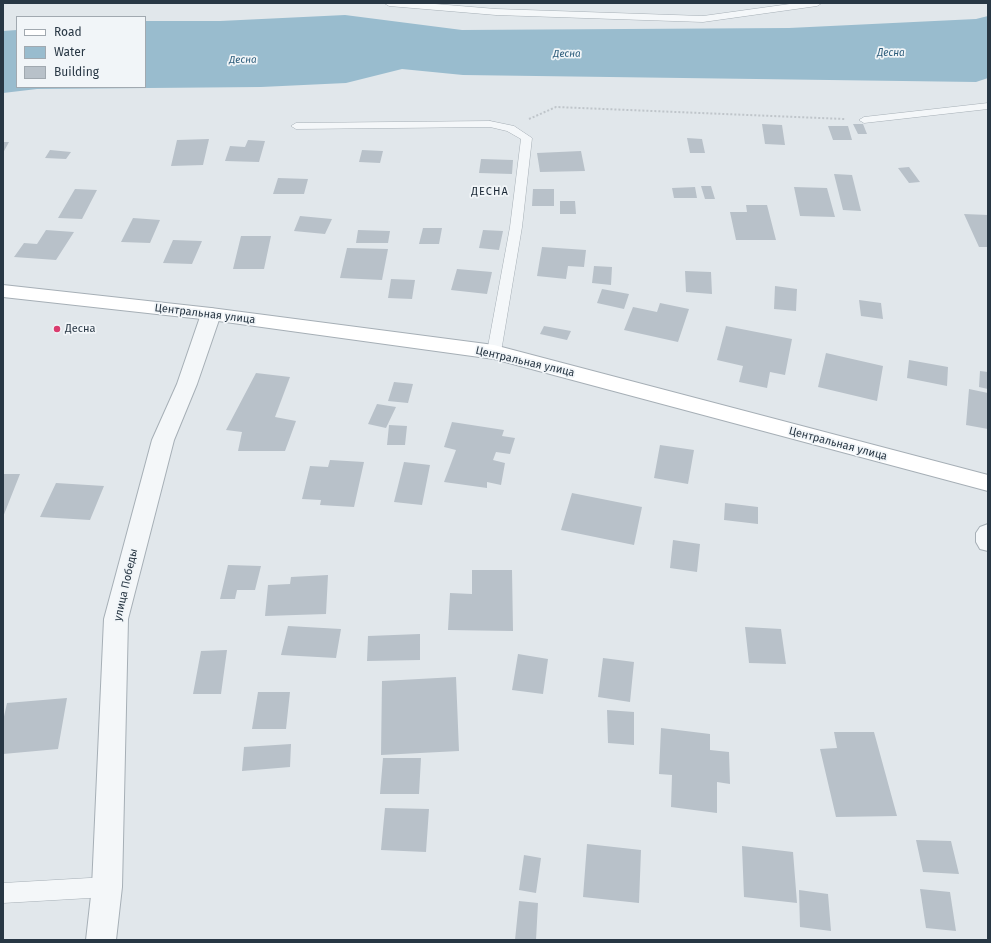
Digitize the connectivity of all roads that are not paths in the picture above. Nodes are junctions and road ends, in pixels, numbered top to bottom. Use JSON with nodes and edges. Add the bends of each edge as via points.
{"nodes":[{"id":1,"x":389,"y":3,"type":"edge"},
{"id":2,"x":816,"y":3,"type":"edge"},
{"id":3,"x":988,"y":106,"type":"edge"},
{"id":4,"x":864,"y":120,"type":"road end"},
{"id":5,"x":296,"y":126,"type":"dead end"},
{"id":6,"x":3,"y":292,"type":"edge"},
{"id":7,"x":211,"y":314,"type":"junction"},
{"id":8,"x":494,"y":352,"type":"junction"},
{"id":9,"x":988,"y":483,"type":"edge"},
{"id":10,"x":988,"y":533,"type":"edge"},
{"id":11,"x":988,"y":542,"type":"edge"},
{"id":12,"x":107,"y":887,"type":"junction"},
{"id":13,"x":3,"y":894,"type":"edge"},
{"id":14,"x":101,"y":940,"type":"edge"}],
"edges":[{"from":1,"to":2,"type":"lane","via":[[496,12],[704,19]]},
{"from":3,"to":4,"type":"lane"},
{"from":5,"to":8,"type":"lane","via":[[490,124],[510,128],[527,138],[516,227]]},
{"from":6,"to":7,"type":"street","name":"Центральная улица"},
{"from":7,"to":8,"type":"street","name":"Центральная улица"},
{"from":7,"to":12,"type":"street","name":"улица Победы","via":[[187,384],[163,440],[116,619]]},
{"from":8,"to":9,"type":"street","name":"Центральная улица"},
{"from":10,"to":11,"type":"street"},
{"from":12,"to":13,"type":"lane"},
{"from":12,"to":14,"type":"street","name":"улица Победы"}]}
